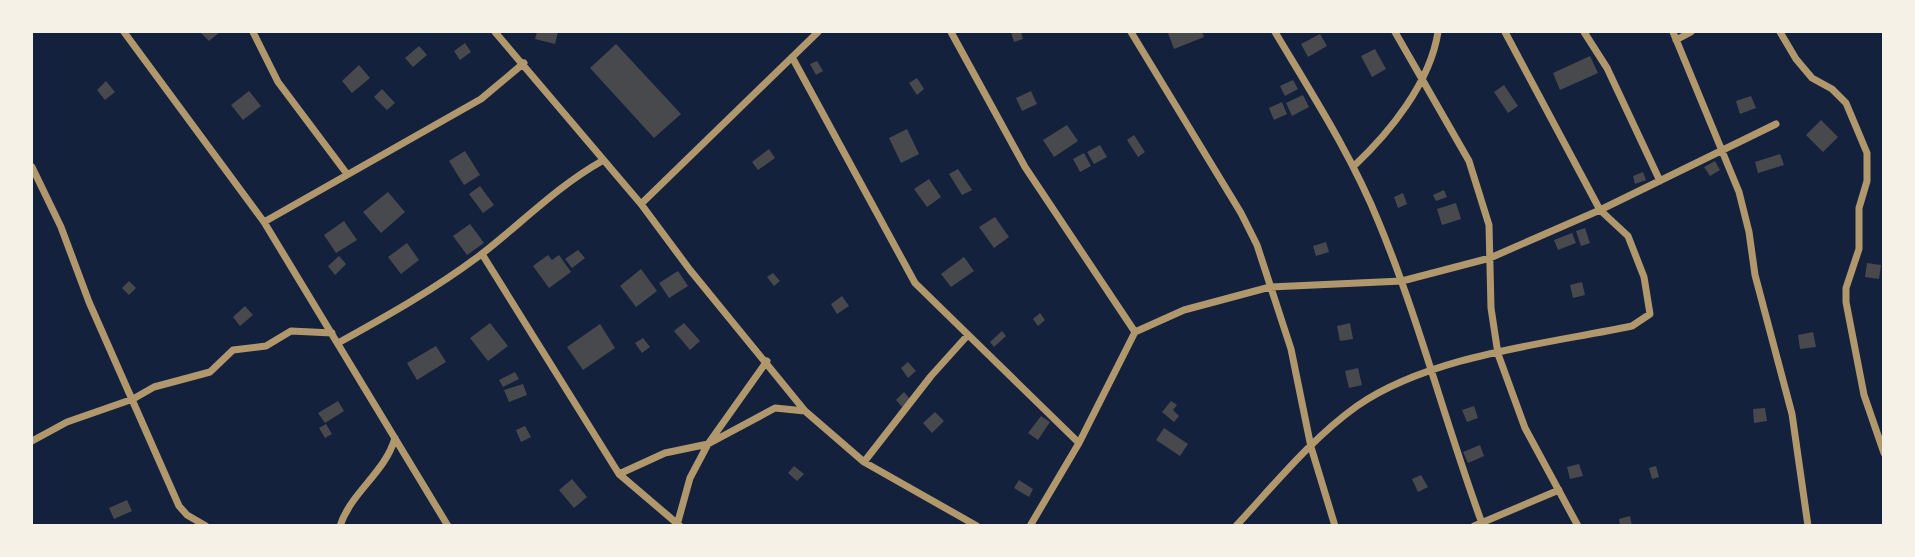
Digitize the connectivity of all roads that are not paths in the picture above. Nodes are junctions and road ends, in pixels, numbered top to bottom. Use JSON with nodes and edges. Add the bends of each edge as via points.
{"nodes":[{"id":1,"x":124,"y":32,"type":"edge"},
{"id":2,"x":253,"y":32,"type":"edge"},
{"id":3,"x":495,"y":32,"type":"edge"},
{"id":4,"x":817,"y":32,"type":"edge"},
{"id":5,"x":951,"y":32,"type":"edge"},
{"id":6,"x":1130,"y":32,"type":"edge"},
{"id":7,"x":1276,"y":32,"type":"edge"},
{"id":8,"x":1395,"y":32,"type":"edge"},
{"id":9,"x":1438,"y":32,"type":"edge"},
{"id":10,"x":1505,"y":32,"type":"edge"},
{"id":11,"x":1584,"y":32,"type":"edge"},
{"id":12,"x":1673,"y":32,"type":"edge"},
{"id":13,"x":1691,"y":32,"type":"edge"},
{"id":14,"x":1780,"y":32,"type":"edge"},
{"id":15,"x":1676,"y":40,"type":"junction"},
{"id":16,"x":792,"y":57,"type":"junction"},
{"id":17,"x":524,"y":63,"type":"junction"},
{"id":18,"x":1420,"y":79,"type":"junction"},
{"id":19,"x":1776,"y":124,"type":"dead end"},
{"id":20,"x":1723,"y":150,"type":"junction"},
{"id":21,"x":602,"y":161,"type":"junction"},
{"id":22,"x":1354,"y":166,"type":"junction"},
{"id":23,"x":32,"y":167,"type":"edge"},
{"id":24,"x":347,"y":174,"type":"junction"},
{"id":25,"x":1660,"y":181,"type":"junction"},
{"id":26,"x":641,"y":204,"type":"junction"},
{"id":27,"x":1600,"y":210,"type":"junction"},
{"id":28,"x":264,"y":222,"type":"junction"},
{"id":29,"x":482,"y":254,"type":"junction"},
{"id":30,"x":1490,"y":258,"type":"junction"},
{"id":31,"x":1402,"y":281,"type":"junction"},
{"id":32,"x":1270,"y":287,"type":"junction"},
{"id":33,"x":1135,"y":332,"type":"junction"},
{"id":34,"x":332,"y":333,"type":"junction"},
{"id":35,"x":967,"y":336,"type":"junction"},
{"id":36,"x":338,"y":343,"type":"junction"},
{"id":37,"x":1498,"y":354,"type":"junction"},
{"id":38,"x":766,"y":361,"type":"junction"},
{"id":39,"x":1432,"y":370,"type":"junction"},
{"id":40,"x":133,"y":399,"type":"junction"},
{"id":41,"x":805,"y":411,"type":"junction"},
{"id":42,"x":395,"y":438,"type":"junction"},
{"id":43,"x":32,"y":440,"type":"edge"},
{"id":44,"x":1079,"y":443,"type":"junction"},
{"id":45,"x":708,"y":444,"type":"junction"},
{"id":46,"x":1311,"y":447,"type":"junction"},
{"id":47,"x":1884,"y":453,"type":"edge"},
{"id":48,"x":864,"y":462,"type":"junction"},
{"id":49,"x":619,"y":474,"type":"junction"},
{"id":50,"x":1559,"y":490,"type":"junction"},
{"id":51,"x":1482,"y":523,"type":"edge"},
{"id":52,"x":678,"y":525,"type":"edge"},
{"id":53,"x":206,"y":526,"type":"edge"},
{"id":54,"x":340,"y":526,"type":"edge"},
{"id":55,"x":448,"y":526,"type":"edge"},
{"id":56,"x":977,"y":526,"type":"edge"},
{"id":57,"x":1030,"y":526,"type":"edge"},
{"id":58,"x":1236,"y":526,"type":"edge"},
{"id":59,"x":1335,"y":526,"type":"edge"},
{"id":60,"x":1474,"y":526,"type":"edge"},
{"id":61,"x":1578,"y":526,"type":"edge"},
{"id":62,"x":1808,"y":526,"type":"edge"}],
"edges":[{"from":1,"to":28,"type":"street"},
{"from":2,"to":24,"type":"street","via":[[278,82]]},
{"from":3,"to":17,"type":"street"},
{"from":4,"to":16,"type":"street"},
{"from":5,"to":33,"type":"street","via":[[1026,167]]},
{"from":6,"to":32,"type":"street","via":[[1241,213]]},
{"from":7,"to":22,"type":"street"},
{"from":8,"to":18,"type":"street"},
{"from":9,"to":18,"type":"street"},
{"from":10,"to":27,"type":"street"},
{"from":11,"to":25,"type":"street","via":[[1607,68]]},
{"from":12,"to":15,"type":"street"},
{"from":13,"to":15,"type":"street"},
{"from":14,"to":47,"type":"street","via":[[1812,78],[1846,103],[1867,153],[1859,249],[1846,302],[1864,395]]},
{"from":15,"to":20,"type":"street"},
{"from":16,"to":26,"type":"street"},
{"from":16,"to":35,"type":"street","via":[[915,283]]},
{"from":17,"to":21,"type":"street"},
{"from":17,"to":24,"type":"street","via":[[481,99]]},
{"from":18,"to":22,"type":"street","via":[[1385,137]]},
{"from":18,"to":30,"type":"street","via":[[1469,161],[1489,225]]},
{"from":19,"to":20,"type":"street"},
{"from":20,"to":25,"type":"street"},
{"from":20,"to":62,"type":"street","via":[[1739,192],[1755,275],[1792,414]]},
{"from":21,"to":26,"type":"street"},
{"from":21,"to":29,"type":"street","via":[[545,199]]},
{"from":22,"to":31,"type":"street"},
{"from":23,"to":40,"type":"street"},
{"from":24,"to":28,"type":"street"},
{"from":25,"to":27,"type":"street"},
{"from":26,"to":38,"type":"street"},
{"from":27,"to":30,"type":"street"},
{"from":27,"to":37,"type":"street","via":[[1628,236],[1644,277],[1650,314],[1632,326]]},
{"from":28,"to":34,"type":"street"},
{"from":29,"to":36,"type":"street","via":[[416,300]]},
{"from":29,"to":49,"type":"street"},
{"from":30,"to":31,"type":"street"},
{"from":30,"to":37,"type":"street"},
{"from":31,"to":32,"type":"street"},
{"from":31,"to":39,"type":"street"},
{"from":32,"to":33,"type":"street","via":[[1184,310]]},
{"from":32,"to":46,"type":"street","via":[[1299,379]]},
{"from":33,"to":44,"type":"street"},
{"from":34,"to":36,"type":"street"},
{"from":34,"to":40,"type":"street","via":[[291,331],[266,346],[233,351],[210,372],[154,387]]},
{"from":35,"to":44,"type":"street"},
{"from":35,"to":48,"type":"street"},
{"from":36,"to":42,"type":"street"},
{"from":37,"to":39,"type":"street"},
{"from":37,"to":50,"type":"street","via":[[1517,409]]},
{"from":38,"to":41,"type":"street"},
{"from":38,"to":45,"type":"street"},
{"from":39,"to":46,"type":"street","via":[[1378,393]]},
{"from":39,"to":51,"type":"street"},
{"from":40,"to":43,"type":"street","via":[[67,422]]},
{"from":40,"to":53,"type":"street","via":[[179,506]]},
{"from":41,"to":45,"type":"street","via":[[775,408]]},
{"from":41,"to":48,"type":"street"},
{"from":42,"to":54,"type":"street","via":[[388,460],[344,512]]},
{"from":42,"to":55,"type":"street"},
{"from":44,"to":57,"type":"street"},
{"from":45,"to":49,"type":"street","via":[[665,453]]},
{"from":45,"to":52,"type":"street","via":[[690,478]]},
{"from":46,"to":58,"type":"street"},
{"from":46,"to":59,"type":"street"},
{"from":48,"to":56,"type":"street"},
{"from":49,"to":52,"type":"street"},
{"from":50,"to":51,"type":"street"},
{"from":50,"to":61,"type":"street"},
{"from":51,"to":60,"type":"street"}]}
